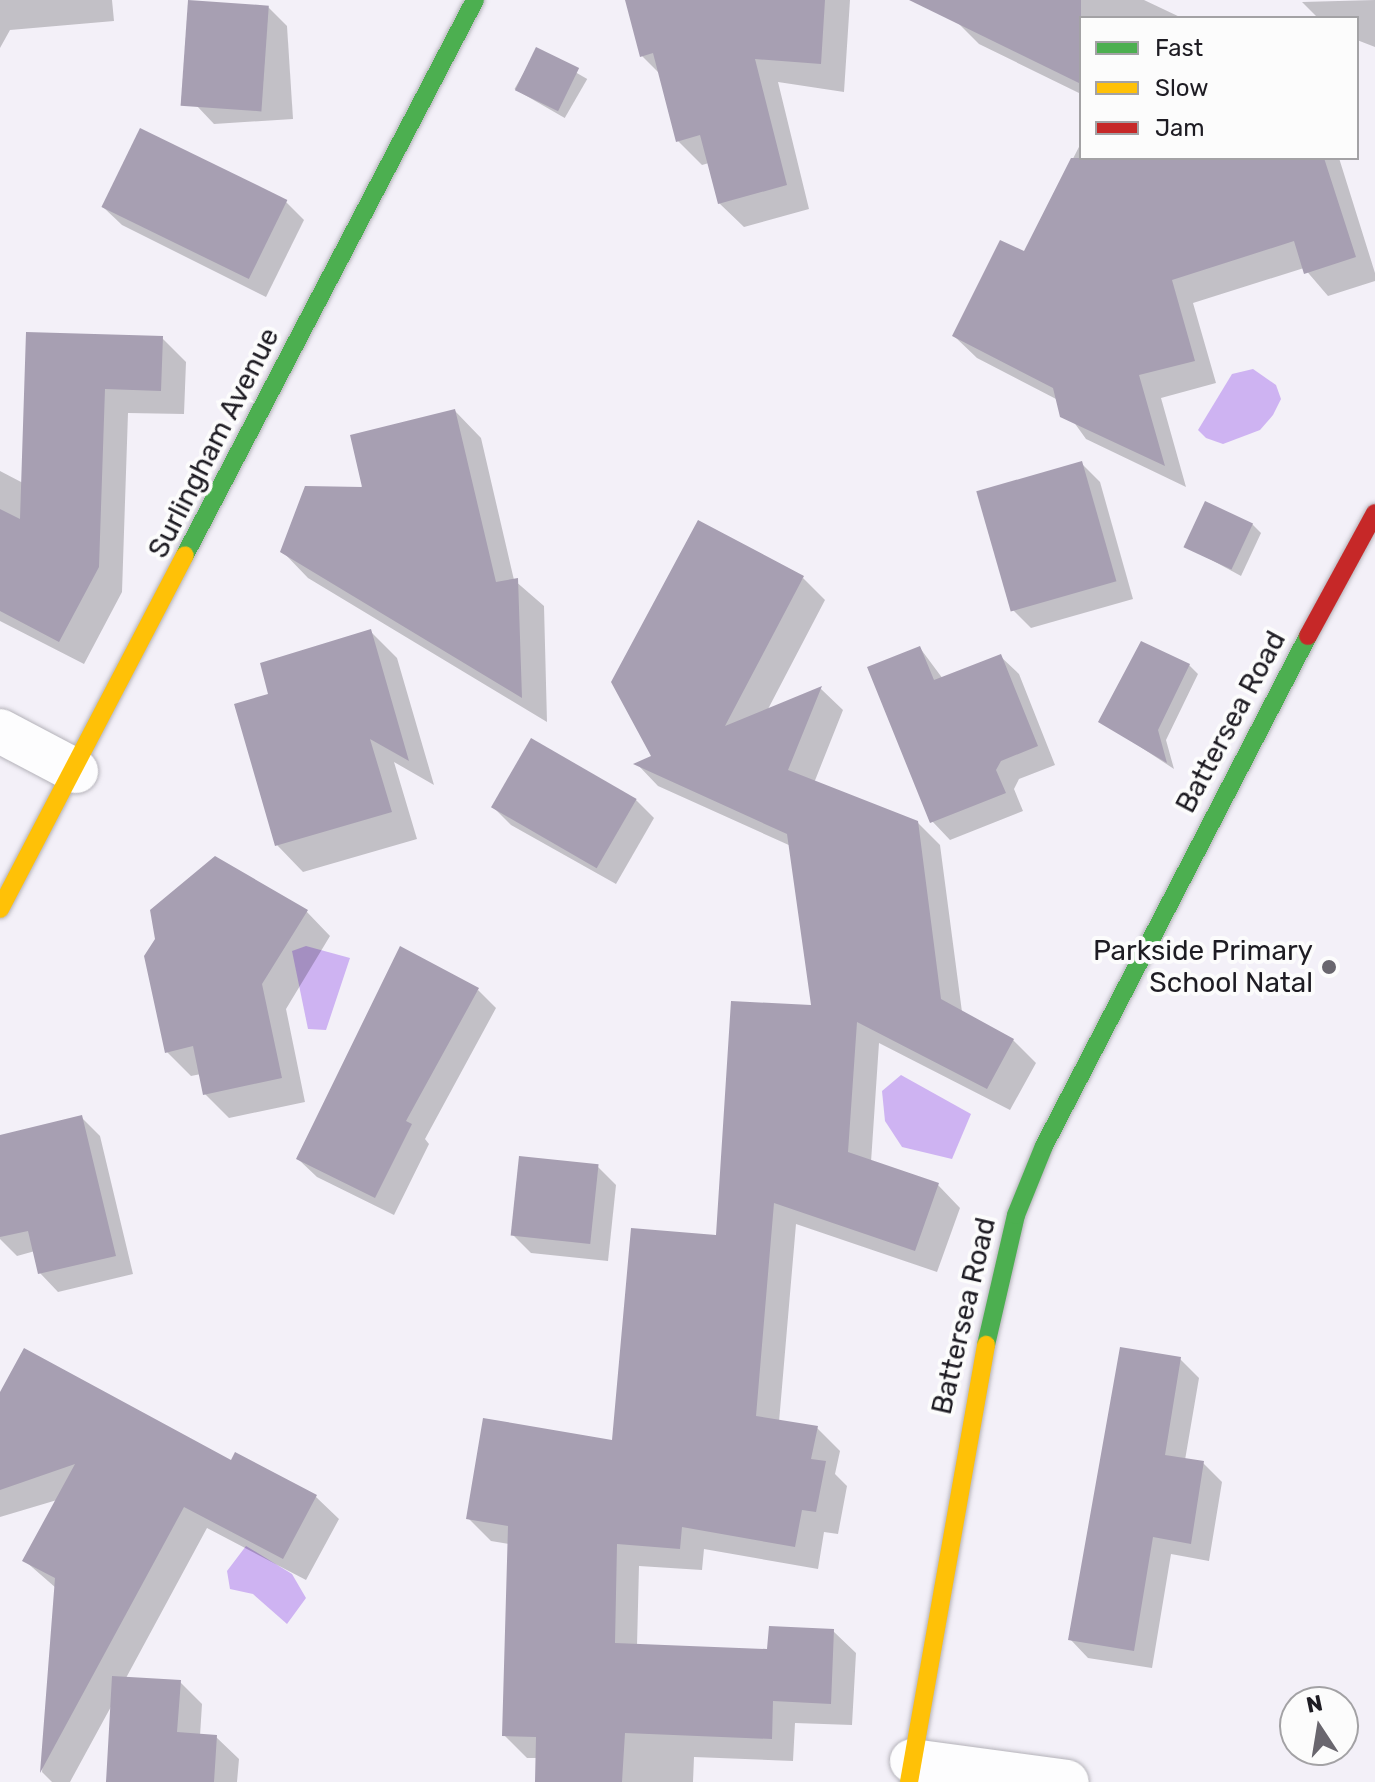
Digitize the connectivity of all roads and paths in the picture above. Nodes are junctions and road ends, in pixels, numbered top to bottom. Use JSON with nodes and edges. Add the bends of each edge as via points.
{"nodes":[{"id":1,"x":475,"y":0,"type":"edge"},
{"id":2,"x":1375,"y":513,"type":"edge"},
{"id":3,"x":0,"y":731,"type":"edge"},
{"id":4,"x":76,"y":771,"type":"junction"},
{"id":5,"x":0,"y":909,"type":"edge"},
{"id":6,"x":910,"y":1771,"type":"edge"},
{"id":7,"x":1067,"y":1782,"type":"edge"}],
"edges":[{"from":1,"to":4,"type":"street","name":"Surlingham Avenue"},
{"from":2,"to":6,"type":"street","name":"Battersea Road","via":[[1238,764],[1117,1016],[1044,1146],[1016,1215],[962,1451]]},
{"from":3,"to":4,"type":"street"},
{"from":4,"to":5,"type":"street","name":"Surlingham Avenue"},
{"from":6,"to":7,"type":"street"}]}
